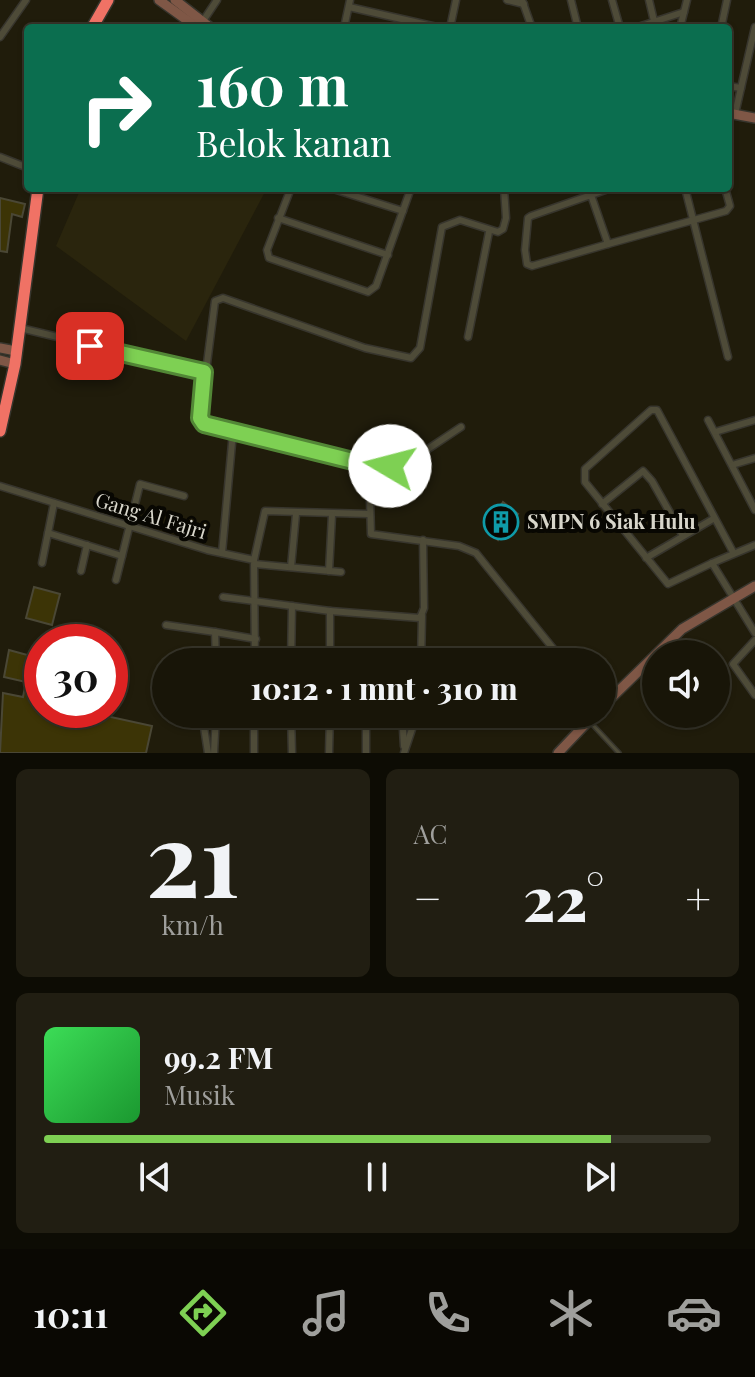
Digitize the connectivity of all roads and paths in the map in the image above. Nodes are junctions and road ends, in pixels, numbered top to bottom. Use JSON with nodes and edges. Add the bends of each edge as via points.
{"nodes":[{"id":1,"x":26,"y":0,"type":"edge"},
{"id":2,"x":108,"y":0,"type":"edge"},
{"id":3,"x":159,"y":0,"type":"edge"},
{"id":4,"x":217,"y":0,"type":"edge"},
{"id":5,"x":456,"y":0,"type":"edge"},
{"id":6,"x":507,"y":0,"type":"edge"},
{"id":7,"x":571,"y":0,"type":"edge"},
{"id":8,"x":612,"y":0,"type":"edge"},
{"id":9,"x":649,"y":0,"type":"edge"},
{"id":10,"x":687,"y":0,"type":"edge"},
{"id":11,"x":727,"y":0,"type":"edge"},
{"id":12,"x":174,"y":2,"type":"edge"},
{"id":13,"x":523,"y":2,"type":"edge"},
{"id":14,"x":350,"y":3,"type":"edge"},
{"id":15,"x":684,"y":12,"type":"junction"},
{"id":16,"x":654,"y":21,"type":"junction"},
{"id":17,"x":94,"y":24,"type":"edge"},
{"id":18,"x":201,"y":24,"type":"edge"},
{"id":19,"x":205,"y":24,"type":"edge"},
{"id":20,"x":345,"y":24,"type":"edge"},
{"id":21,"x":426,"y":24,"type":"edge"},
{"id":22,"x":451,"y":24,"type":"edge"},
{"id":23,"x":531,"y":24,"type":"edge"},
{"id":24,"x":577,"y":24,"type":"edge"},
{"id":25,"x":619,"y":24,"type":"edge"},
{"id":26,"x":646,"y":24,"type":"edge"},
{"id":27,"x":681,"y":24,"type":"edge"},
{"id":28,"x":722,"y":24,"type":"edge"},
{"id":29,"x":755,"y":27,"type":"edge"},
{"id":30,"x":0,"y":37,"type":"edge"},
{"id":31,"x":732,"y":87,"type":"edge"},
{"id":32,"x":741,"y":88,"type":"junction"},
{"id":33,"x":732,"y":114,"type":"edge"},
{"id":34,"x":754,"y":122,"type":"edge"},
{"id":35,"x":0,"y":157,"type":"edge"},
{"id":36,"x":24,"y":166,"type":"edge"},
{"id":37,"x":37,"y":192,"type":"edge"},
{"id":38,"x":289,"y":192,"type":"edge"},
{"id":39,"x":343,"y":192,"type":"edge"},
{"id":40,"x":410,"y":192,"type":"edge"},
{"id":41,"x":504,"y":192,"type":"edge"},
{"id":42,"x":590,"y":192,"type":"edge"},
{"id":43,"x":686,"y":192,"type":"edge"},
{"id":44,"x":726,"y":192,"type":"edge"},
{"id":45,"x":403,"y":211,"type":"junction"},
{"id":46,"x":278,"y":218,"type":"junction"},
{"id":47,"x":694,"y":221,"type":"junction"},
{"id":48,"x":489,"y":232,"type":"junction"},
{"id":49,"x":608,"y":244,"type":"junction"},
{"id":50,"x":388,"y":255,"type":"junction"},
{"id":51,"x":20,"y":328,"type":"junction"},
{"id":52,"x":468,"y":337,"type":"dead end"},
{"id":53,"x":0,"y":348,"type":"edge"},
{"id":54,"x":728,"y":357,"type":"dead end"},
{"id":55,"x":16,"y":358,"type":"junction"},
{"id":56,"x":0,"y":360,"type":"edge"},
{"id":57,"x":204,"y":372,"type":"junction"},
{"id":58,"x":708,"y":420,"type":"dead end"},
{"id":59,"x":755,"y":420,"type":"edge"},
{"id":60,"x":461,"y":427,"type":"dead end"},
{"id":61,"x":0,"y":431,"type":"edge"},
{"id":62,"x":233,"y":432,"type":"junction"},
{"id":63,"x":715,"y":432,"type":"junction"},
{"id":64,"x":755,"y":458,"type":"edge"},
{"id":65,"x":369,"y":465,"type":"junction"},
{"id":66,"x":732,"y":465,"type":"junction"},
{"id":67,"x":0,"y":486,"type":"edge"},
{"id":68,"x":184,"y":496,"type":"dead end"},
{"id":69,"x":752,"y":497,"type":"edge"},
{"id":70,"x":54,"y":503,"type":"junction"},
{"id":71,"x":602,"y":504,"type":"junction"},
{"id":72,"x":755,"y":510,"type":"edge"},
{"id":73,"x":296,"y":514,"type":"junction"},
{"id":74,"x":368,"y":514,"type":"junction"},
{"id":75,"x":332,"y":515,"type":"junction"},
{"id":76,"x":713,"y":519,"type":"junction"},
{"id":77,"x":128,"y":525,"type":"junction"},
{"id":78,"x":48,"y":533,"type":"junction"},
{"id":79,"x":682,"y":534,"type":"junction"},
{"id":80,"x":423,"y":540,"type":"junction"},
{"id":81,"x":755,"y":544,"type":"edge"},
{"id":82,"x":87,"y":545,"type":"junction"},
{"id":83,"x":733,"y":552,"type":"junction"},
{"id":84,"x":222,"y":553,"type":"junction"},
{"id":85,"x":122,"y":556,"type":"junction"},
{"id":86,"x":646,"y":558,"type":"junction"},
{"id":87,"x":255,"y":562,"type":"junction"},
{"id":88,"x":42,"y":563,"type":"dead end"},
{"id":89,"x":712,"y":563,"type":"junction"},
{"id":90,"x":291,"y":567,"type":"junction"},
{"id":91,"x":81,"y":571,"type":"dead end"},
{"id":92,"x":329,"y":571,"type":"junction"},
{"id":93,"x":341,"y":572,"type":"dead end"},
{"id":94,"x":116,"y":580,"type":"dead end"},
{"id":95,"x":755,"y":586,"type":"edge"},
{"id":96,"x":223,"y":597,"type":"dead end"},
{"id":97,"x":732,"y":598,"type":"junction"},
{"id":98,"x":256,"y":601,"type":"junction"},
{"id":99,"x":292,"y":606,"type":"junction"},
{"id":100,"x":330,"y":611,"type":"junction"},
{"id":101,"x":422,"y":616,"type":"junction"},
{"id":102,"x":166,"y":625,"type":"dead end"},
{"id":103,"x":215,"y":632,"type":"junction"},
{"id":104,"x":755,"y":633,"type":"edge"},
{"id":105,"x":256,"y":639,"type":"junction"},
{"id":106,"x":755,"y":640,"type":"edge"},
{"id":107,"x":216,"y":648,"type":"edge"},
{"id":108,"x":256,"y":648,"type":"edge"},
{"id":109,"x":291,"y":648,"type":"edge"},
{"id":110,"x":330,"y":648,"type":"edge"},
{"id":111,"x":421,"y":648,"type":"edge"},
{"id":112,"x":553,"y":648,"type":"edge"},
{"id":113,"x":754,"y":692,"type":"edge"},
{"id":114,"x":616,"y":693,"type":"edge"},
{"id":115,"x":204,"y":728,"type":"edge"},
{"id":116,"x":215,"y":728,"type":"edge"},
{"id":117,"x":254,"y":728,"type":"edge"},
{"id":118,"x":291,"y":728,"type":"edge"},
{"id":119,"x":330,"y":728,"type":"edge"},
{"id":120,"x":366,"y":728,"type":"edge"},
{"id":121,"x":403,"y":728,"type":"edge"},
{"id":122,"x":412,"y":728,"type":"edge"},
{"id":123,"x":582,"y":728,"type":"edge"},
{"id":124,"x":600,"y":728,"type":"edge"},
{"id":125,"x":404,"y":752,"type":"edge"},
{"id":126,"x":208,"y":753,"type":"edge"},
{"id":127,"x":214,"y":753,"type":"edge"},
{"id":128,"x":254,"y":753,"type":"edge"},
{"id":129,"x":292,"y":753,"type":"edge"},
{"id":130,"x":329,"y":753,"type":"edge"},
{"id":131,"x":366,"y":753,"type":"edge"},
{"id":132,"x":558,"y":753,"type":"edge"},
{"id":133,"x":619,"y":753,"type":"edge"}],
"edges":[{"from":1,"to":30,"type":"street"},
{"from":2,"to":17,"type":"highway"},
{"from":3,"to":12,"type":"street"},
{"from":4,"to":19,"type":"street"},
{"from":5,"to":22,"type":"street"},
{"from":6,"to":13,"type":"street"},
{"from":7,"to":24,"type":"street"},
{"from":8,"to":25,"type":"street"},
{"from":9,"to":16,"type":"street"},
{"from":10,"to":15,"type":"street"},
{"from":11,"to":28,"type":"street"},
{"from":12,"to":18,"type":"street"},
{"from":13,"to":23,"type":"street"},
{"from":14,"to":20,"type":"street"},
{"from":14,"to":21,"type":"street"},
{"from":15,"to":16,"type":"street"},
{"from":15,"to":27,"type":"street"},
{"from":16,"to":26,"type":"street"},
{"from":29,"to":32,"type":"street"},
{"from":31,"to":32,"type":"street"},
{"from":32,"to":33,"type":"street"},
{"from":33,"to":34,"type":"street"},
{"from":35,"to":36,"type":"street"},
{"from":37,"to":51,"type":"highway"},
{"from":38,"to":46,"type":"street"},
{"from":39,"to":45,"type":"street"},
{"from":40,"to":45,"type":"street"},
{"from":41,"to":48,"type":"street","via":[[503,229]]},
{"from":42,"to":49,"type":"street"},
{"from":42,"to":49,"type":"street","via":[[528,218],[526,263],[532,266]]},
{"from":43,"to":47,"type":"street"},
{"from":44,"to":47,"type":"street","via":[[729,209]]},
{"from":45,"to":50,"type":"street"},
{"from":46,"to":50,"type":"street"},
{"from":46,"to":50,"type":"street","via":[[267,250],[274,262],[368,292],[374,290]]},
{"from":47,"to":49,"type":"street"},
{"from":47,"to":54,"type":"street"},
{"from":48,"to":52,"type":"street"},
{"from":48,"to":57,"type":"street","via":[[460,220],[442,227],[420,348],[411,358],[365,348],[221,298],[215,301]]},
{"from":51,"to":55,"type":"highway"},
{"from":51,"to":57,"type":"street"},
{"from":53,"to":55,"type":"street"},
{"from":55,"to":56,"type":"street"},
{"from":55,"to":61,"type":"highway"},
{"from":57,"to":62,"type":"street","via":[[202,422]]},
{"from":58,"to":63,"type":"street"},
{"from":59,"to":63,"type":"street"},
{"from":60,"to":65,"type":"street","via":[[407,463]]},
{"from":62,"to":65,"type":"street"},
{"from":62,"to":84,"type":"street"},
{"from":63,"to":66,"type":"street"},
{"from":64,"to":66,"type":"street"},
{"from":65,"to":74,"type":"street"},
{"from":66,"to":69,"type":"street"},
{"from":67,"to":70,"type":"street","name":"Gang Al Fajri"},
{"from":68,"to":77,"type":"street","via":[[140,484]]},
{"from":69,"to":72,"type":"street"},
{"from":70,"to":77,"type":"street","name":"Gang Al Fajri"},
{"from":70,"to":78,"type":"street"},
{"from":71,"to":76,"type":"street","via":[[585,482],[585,469],[655,409]]},
{"from":71,"to":79,"type":"street","via":[[643,471]]},
{"from":71,"to":86,"type":"street"},
{"from":73,"to":75,"type":"street"},
{"from":73,"to":87,"type":"street","via":[[262,512]]},
{"from":73,"to":90,"type":"street"},
{"from":74,"to":75,"type":"street"},
{"from":74,"to":80,"type":"street","via":[[373,536]]},
{"from":75,"to":92,"type":"street"},
{"from":76,"to":79,"type":"street"},
{"from":76,"to":83,"type":"street"},
{"from":77,"to":84,"type":"street","name":"Gang Al Fajri"},
{"from":77,"to":85,"type":"street"},
{"from":78,"to":82,"type":"street"},
{"from":78,"to":88,"type":"street"},
{"from":79,"to":86,"type":"street"},
{"from":80,"to":101,"type":"street"},
{"from":80,"to":112,"type":"street","via":[[476,553]]},
{"from":81,"to":83,"type":"street"},
{"from":82,"to":85,"type":"street"},
{"from":82,"to":91,"type":"street"},
{"from":83,"to":89,"type":"street"},
{"from":84,"to":87,"type":"street","name":"Gang Al Fajri"},
{"from":85,"to":94,"type":"street"},
{"from":86,"to":89,"type":"street","via":[[672,585]]},
{"from":87,"to":90,"type":"street","name":"Gang Al Fajri"},
{"from":87,"to":98,"type":"street"},
{"from":89,"to":97,"type":"street"},
{"from":90,"to":92,"type":"street","name":"Gang Al Fajri"},
{"from":92,"to":93,"type":"street","name":"Gang Al Fajri"},
{"from":95,"to":97,"type":"street"},
{"from":96,"to":98,"type":"street"},
{"from":97,"to":104,"type":"street"},
{"from":97,"to":114,"type":"street","via":[[682,629]]},
{"from":98,"to":99,"type":"street"},
{"from":98,"to":105,"type":"street"},
{"from":99,"to":100,"type":"street"},
{"from":99,"to":109,"type":"street"},
{"from":100,"to":101,"type":"street","via":[[398,619]]},
{"from":100,"to":110,"type":"street"},
{"from":101,"to":111,"type":"street"},
{"from":102,"to":103,"type":"street"},
{"from":103,"to":105,"type":"street"},
{"from":103,"to":107,"type":"street"},
{"from":105,"to":108,"type":"street"},
{"from":106,"to":113,"type":"street","via":[[733,664]]},
{"from":115,"to":126,"type":"street"},
{"from":116,"to":127,"type":"street"},
{"from":117,"to":128,"type":"street"},
{"from":118,"to":129,"type":"street"},
{"from":119,"to":130,"type":"street"},
{"from":120,"to":131,"type":"street"},
{"from":121,"to":125,"type":"street"},
{"from":122,"to":125,"type":"street"},
{"from":123,"to":132,"type":"street"},
{"from":124,"to":133,"type":"lane"}]}
